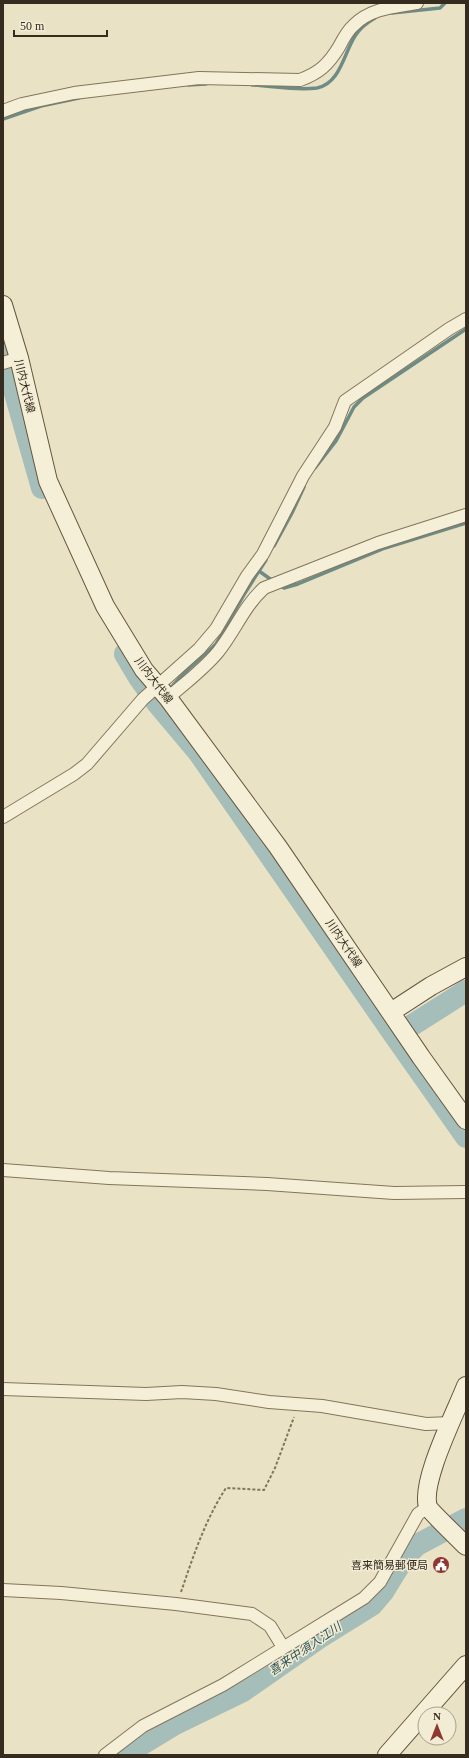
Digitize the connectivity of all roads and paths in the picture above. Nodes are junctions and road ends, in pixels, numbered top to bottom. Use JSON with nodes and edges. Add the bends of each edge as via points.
{"nodes":[{"id":1,"x":417,"y":3,"type":"edge"},
{"id":2,"x":3,"y":111,"type":"edge"},
{"id":3,"x":3,"y":305,"type":"edge"},
{"id":4,"x":466,"y":319,"type":"edge"},
{"id":5,"x":11,"y":361,"type":"edge"},
{"id":6,"x":466,"y":515,"type":"edge"},
{"id":7,"x":161,"y":692,"type":"junction"},
{"id":8,"x":3,"y":817,"type":"edge"},
{"id":9,"x":466,"y":967,"type":"edge"},
{"id":10,"x":391,"y":1012,"type":"junction"},
{"id":11,"x":466,"y":1120,"type":"edge"},
{"id":12,"x":3,"y":1170,"type":"edge"},
{"id":13,"x":466,"y":1192,"type":"edge"},
{"id":14,"x":466,"y":1386,"type":"edge"},
{"id":15,"x":3,"y":1389,"type":"edge"},
{"id":16,"x":298,"y":1404,"type":"junction"},
{"id":17,"x":457,"y":1418,"type":"edge"},
{"id":18,"x":428,"y":1507,"type":"junction"},
{"id":19,"x":454,"y":1534,"type":"edge"},
{"id":20,"x":3,"y":1590,"type":"edge"},
{"id":21,"x":176,"y":1604,"type":"junction"},
{"id":22,"x":283,"y":1647,"type":"junction"},
{"id":23,"x":466,"y":1665,"type":"edge"},
{"id":24,"x":105,"y":1755,"type":"edge"},
{"id":25,"x":387,"y":1755,"type":"edge"}],
"edges":[{"from":1,"to":2,"type":"street","via":[[367,15],[354,24],[345,35],[326,66],[315,75],[300,80],[199,78],[74,93],[22,104]]},
{"from":3,"to":5,"type":"main road","name":"川内大代線"},
{"from":4,"to":7,"type":"street","via":[[345,401],[335,427],[302,476],[263,554],[216,629]]},
{"from":5,"to":7,"type":"main road","name":"川内大代線","via":[[48,481],[105,606],[144,670]]},
{"from":6,"to":7,"type":"street","via":[[378,542],[264,588],[253,598],[219,652],[202,669]]},
{"from":7,"to":8,"type":"street","via":[[143,699],[86,764],[74,774]]},
{"from":7,"to":10,"type":"main road","name":"川内大代線","via":[[278,847]]},
{"from":9,"to":10,"type":"main road"},
{"from":10,"to":11,"type":"main road","name":"川内大代線"},
{"from":12,"to":13,"type":"street","via":[[109,1178],[394,1192]]},
{"from":14,"to":17,"type":"main road"},
{"from":15,"to":16,"type":"street","via":[[130,1394],[182,1392]]},
{"from":16,"to":17,"type":"street","via":[[426,1424]]},
{"from":16,"to":21,"type":"path","via":[[275,1468],[264,1490],[226,1488],[217,1502]]},
{"from":17,"to":18,"type":"main road","via":[[438,1453],[427,1494]]},
{"from":18,"to":19,"type":"main road"},
{"from":18,"to":22,"type":"street","via":[[418,1514],[380,1582],[364,1598]]},
{"from":20,"to":21,"type":"street"},
{"from":21,"to":22,"type":"street","via":[[252,1614],[270,1626]]},
{"from":22,"to":24,"type":"street","via":[[223,1684],[143,1726]]},
{"from":23,"to":25,"type":"main road"}]}
